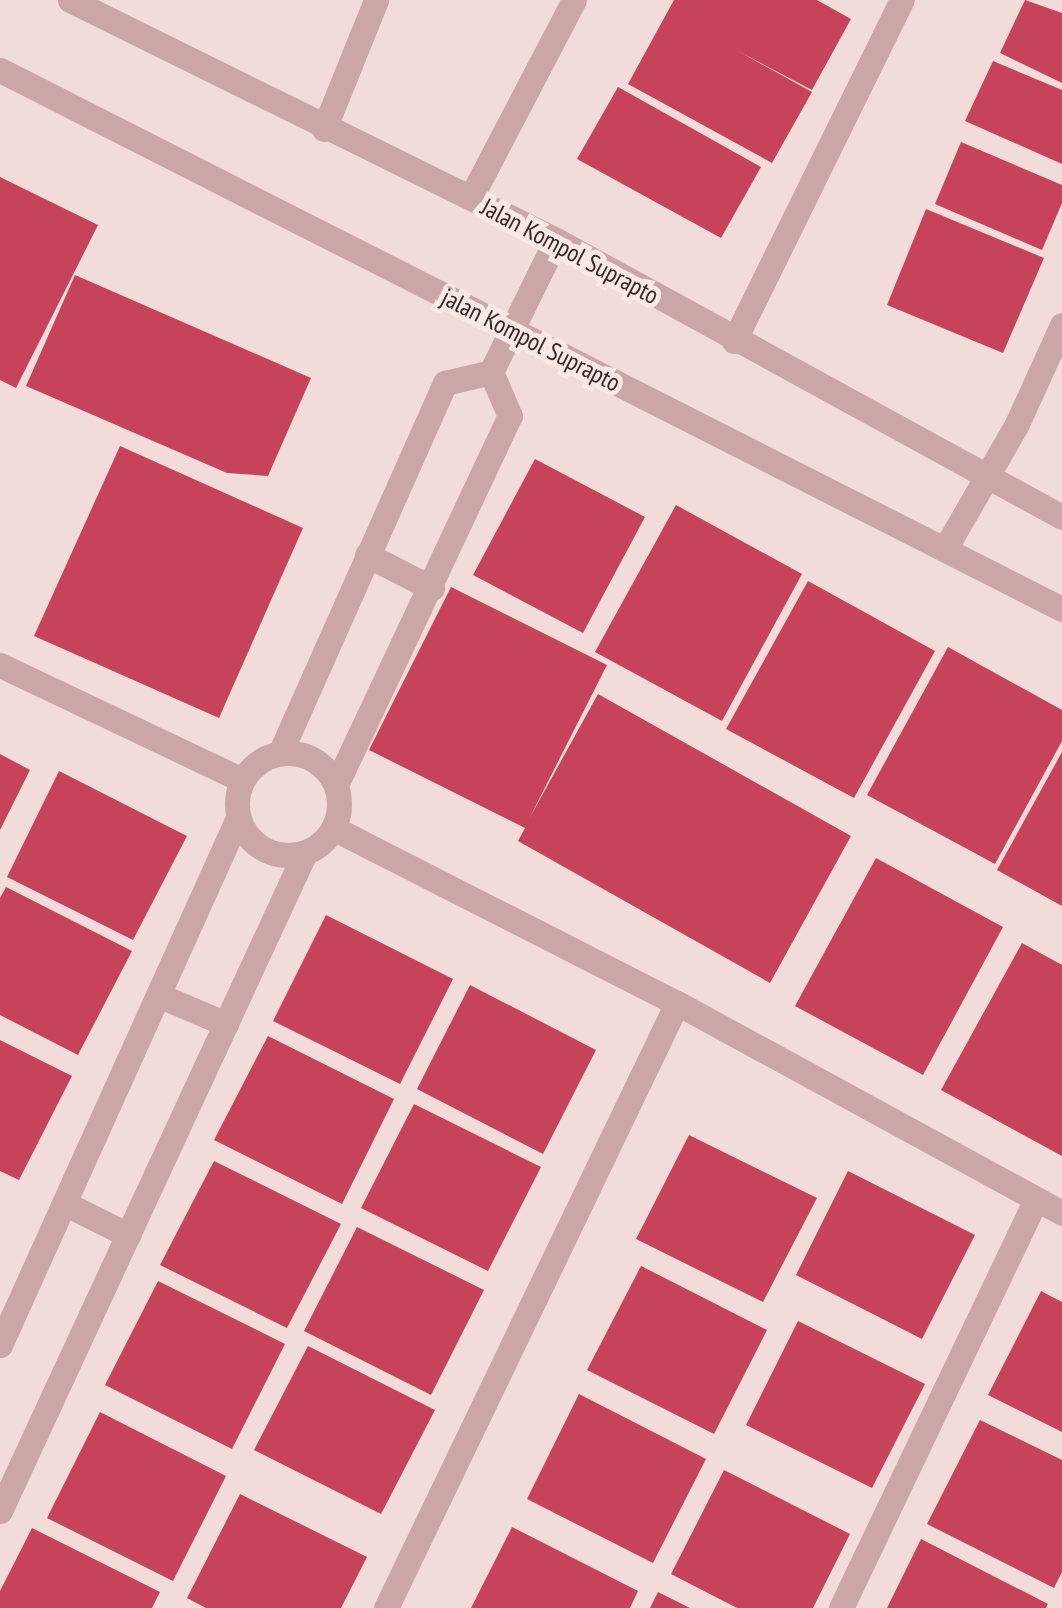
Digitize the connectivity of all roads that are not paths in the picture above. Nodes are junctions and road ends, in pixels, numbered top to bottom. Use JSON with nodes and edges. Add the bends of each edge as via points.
{"nodes":[{"id":1,"x":70,"y":0,"type":"edge"},
{"id":2,"x":376,"y":0,"type":"edge"},
{"id":3,"x":574,"y":0,"type":"edge"},
{"id":4,"x":902,"y":0,"type":"edge"},
{"id":5,"x":0,"y":70,"type":"edge"},
{"id":6,"x":324,"y":129,"type":"junction"},
{"id":7,"x":471,"y":197,"type":"junction"},
{"id":8,"x":556,"y":240,"type":"junction"},
{"id":9,"x":1062,"y":325,"type":"edge"},
{"id":10,"x":512,"y":330,"type":"junction"},
{"id":11,"x":734,"y":342,"type":"junction"},
{"id":12,"x":491,"y":372,"type":"junction"},
{"id":13,"x":988,"y":478,"type":"junction"},
{"id":14,"x":1062,"y":517,"type":"edge"},
{"id":15,"x":946,"y":547,"type":"junction"},
{"id":16,"x":366,"y":555,"type":"junction"},
{"id":17,"x":432,"y":588,"type":"junction"},
{"id":18,"x":1062,"y":609,"type":"edge"},
{"id":19,"x":0,"y":664,"type":"edge"},
{"id":20,"x":281,"y":751,"type":"junction"},
{"id":21,"x":240,"y":779,"type":"junction"},
{"id":22,"x":337,"y":783,"type":"junction"},
{"id":23,"x":236,"y":822,"type":"junction"},
{"id":24,"x":336,"y":829,"type":"junction"},
{"id":25,"x":304,"y":855,"type":"junction"},
{"id":26,"x":158,"y":995,"type":"junction"},
{"id":27,"x":677,"y":1004,"type":"junction"},
{"id":28,"x":226,"y":1024,"type":"junction"},
{"id":29,"x":1036,"y":1200,"type":"junction"},
{"id":30,"x":64,"y":1203,"type":"junction"},
{"id":31,"x":1062,"y":1213,"type":"edge"},
{"id":32,"x":128,"y":1235,"type":"junction"},
{"id":33,"x":0,"y":1344,"type":"edge"},
{"id":34,"x":2,"y":1499,"type":"edge"},
{"id":35,"x":386,"y":1608,"type":"edge"},
{"id":36,"x":841,"y":1608,"type":"edge"}],
"edges":[{"from":1,"to":6,"type":"street","name":"Jalan Kompol Suprapto"},
{"from":2,"to":6,"type":"street"},
{"from":3,"to":7,"type":"street"},
{"from":4,"to":11,"type":"street"},
{"from":5,"to":10,"type":"street","name":"jalan Kompol Suprapto"},
{"from":6,"to":7,"type":"street","name":"Jalan Kompol Suprapto"},
{"from":7,"to":8,"type":"street","name":"Jalan Kompol Suprapto"},
{"from":8,"to":10,"type":"street"},
{"from":8,"to":11,"type":"street","name":"Jalan Kompol Suprapto"},
{"from":9,"to":13,"type":"street"},
{"from":10,"to":12,"type":"street"},
{"from":10,"to":15,"type":"street","name":"jalan Kompol Suprapto"},
{"from":11,"to":13,"type":"street","name":"Jalan Kompol Suprapto"},
{"from":12,"to":16,"type":"street","via":[[445,383]]},
{"from":12,"to":17,"type":"street","via":[[510,416]]},
{"from":13,"to":14,"type":"street","name":"Jalan Kompol Suprapto"},
{"from":13,"to":15,"type":"street"},
{"from":15,"to":18,"type":"street","name":"jalan Kompol Suprapto"},
{"from":16,"to":17,"type":"street"},
{"from":16,"to":20,"type":"street"},
{"from":17,"to":22,"type":"street"},
{"from":19,"to":21,"type":"street"},
{"from":20,"to":21,"type":"street"},
{"from":20,"to":22,"type":"street","via":[[314,758]]},
{"from":21,"to":23,"type":"street"},
{"from":22,"to":24,"type":"street"},
{"from":23,"to":25,"type":"street","via":[[264,852]]},
{"from":23,"to":26,"type":"street"},
{"from":24,"to":25,"type":"street"},
{"from":24,"to":27,"type":"street"},
{"from":25,"to":28,"type":"street"},
{"from":26,"to":28,"type":"street"},
{"from":26,"to":30,"type":"street"},
{"from":27,"to":29,"type":"street"},
{"from":27,"to":35,"type":"street"},
{"from":28,"to":32,"type":"street"},
{"from":29,"to":31,"type":"street"},
{"from":29,"to":36,"type":"street"},
{"from":30,"to":32,"type":"street"},
{"from":30,"to":33,"type":"street"},
{"from":32,"to":34,"type":"street"}]}
